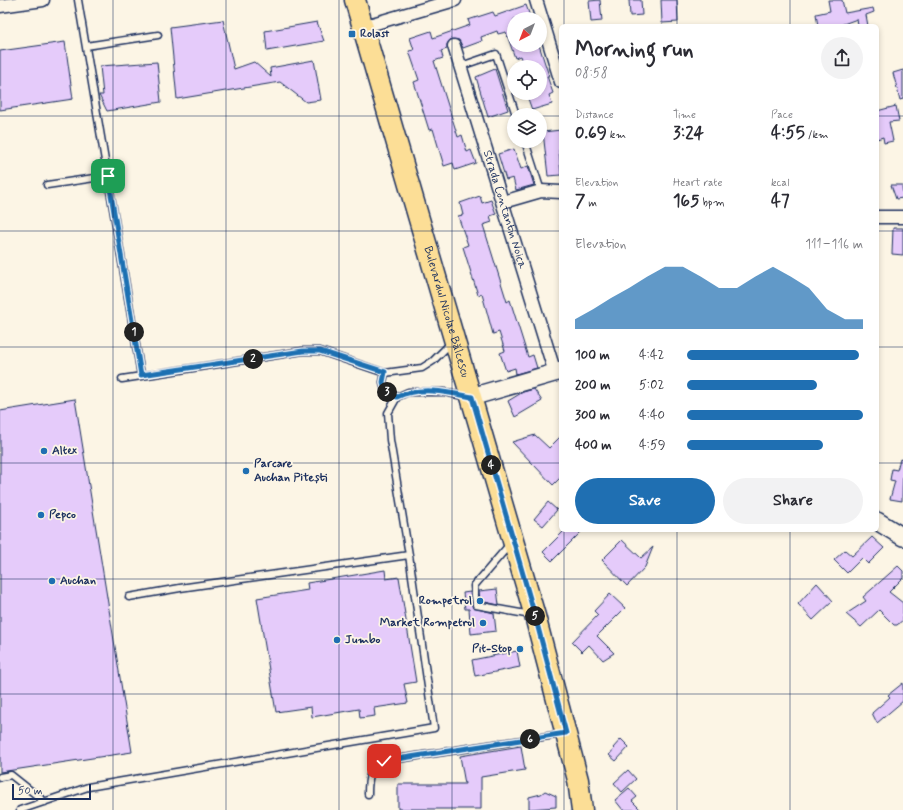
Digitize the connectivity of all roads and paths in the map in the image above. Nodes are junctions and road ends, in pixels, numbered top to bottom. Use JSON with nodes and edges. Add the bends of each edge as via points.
{"nodes":[{"id":1,"x":43,"y":0,"type":"edge"},
{"id":2,"x":78,"y":0,"type":"edge"},
{"id":3,"x":355,"y":0,"type":"edge"},
{"id":4,"x":455,"y":0,"type":"edge"},
{"id":5,"x":536,"y":0,"type":"edge"},
{"id":6,"x":0,"y":6,"type":"edge"},
{"id":7,"x":362,"y":27,"type":"junction"},
{"id":8,"x":158,"y":35,"type":"dead end"},
{"id":9,"x":86,"y":46,"type":"junction"},
{"id":10,"x":454,"y":46,"type":"dead end"},
{"id":11,"x":461,"y":66,"type":"junction"},
{"id":12,"x":559,"y":75,"type":"edge"},
{"id":13,"x":514,"y":108,"type":"edge"},
{"id":14,"x":527,"y":148,"type":"edge"},
{"id":15,"x":108,"y":176,"type":"junction"},
{"id":16,"x":47,"y":185,"type":"dead end"},
{"id":17,"x":541,"y":191,"type":"junction"},
{"id":18,"x":559,"y":192,"type":"edge"},
{"id":19,"x":503,"y":202,"type":"junction"},
{"id":20,"x":903,"y":217,"type":"edge"},
{"id":21,"x":879,"y":218,"type":"edge"},
{"id":22,"x":454,"y":340,"type":"junction"},
{"id":23,"x":385,"y":372,"type":"junction"},
{"id":24,"x":558,"y":372,"type":"edge"},
{"id":25,"x":141,"y":375,"type":"junction"},
{"id":26,"x":122,"y":379,"type":"dead end"},
{"id":27,"x":397,"y":397,"type":"junction"},
{"id":28,"x":472,"y":397,"type":"junction"},
{"id":29,"x":879,"y":522,"type":"edge"},
{"id":30,"x":903,"y":537,"type":"edge"},
{"id":31,"x":513,"y":541,"type":"junction"},
{"id":32,"x":409,"y":555,"type":"junction"},
{"id":33,"x":129,"y":597,"type":"dead end"},
{"id":34,"x":535,"y":616,"type":"junction"},
{"id":35,"x":566,"y":733,"type":"junction"},
{"id":36,"x":0,"y":777,"type":"edge"},
{"id":37,"x":368,"y":794,"type":"dead end"},
{"id":38,"x":45,"y":802,"type":"junction"},
{"id":39,"x":20,"y":810,"type":"edge"},
{"id":40,"x":582,"y":810,"type":"edge"}],
"edges":[{"from":1,"to":6,"type":"street"},
{"from":2,"to":9,"type":"lane"},
{"from":3,"to":7,"type":"main road","name":"Bulevardul Nicolae Bălcescu"},
{"from":4,"to":7,"type":"street"},
{"from":5,"to":12,"type":"street"},
{"from":7,"to":22,"type":"main road","name":"Bulevardul Nicolae Bălcescu"},
{"from":8,"to":9,"type":"lane"},
{"from":9,"to":15,"type":"lane"},
{"from":10,"to":11,"type":"street","name":"Strada Contantin Noica"},
{"from":11,"to":13,"type":"lane","via":[[496,54]]},
{"from":11,"to":19,"type":"street","name":"Strada Contantin Noica"},
{"from":14,"to":17,"type":"lane"},
{"from":15,"to":16,"type":"lane"},
{"from":15,"to":25,"type":"lane"},
{"from":17,"to":18,"type":"street"},
{"from":17,"to":19,"type":"street"},
{"from":19,"to":24,"type":"street","name":"Strada Contantin Noica"},
{"from":20,"to":21,"type":"street"},
{"from":22,"to":23,"type":"lane","via":[[422,368]]},
{"from":22,"to":28,"type":"main road","name":"Bulevardul Nicolae Bălcescu"},
{"from":23,"to":25,"type":"lane","via":[[320,351],[303,351]]},
{"from":23,"to":27,"type":"lane","via":[[385,391]]},
{"from":24,"to":28,"type":"street"},
{"from":25,"to":26,"type":"lane"},
{"from":27,"to":28,"type":"lane","via":[[408,392],[430,391]]},
{"from":27,"to":32,"type":"lane","via":[[388,413],[389,435]]},
{"from":28,"to":31,"type":"main road","name":"Bulevardul Nicolae Bălcescu"},
{"from":29,"to":30,"type":"street"},
{"from":31,"to":34,"type":"main road","name":"Bulevardul Nicolae Bălcescu"},
{"from":31,"to":34,"type":"lane","via":[[474,586],[476,605]]},
{"from":32,"to":33,"type":"lane"},
{"from":32,"to":38,"type":"lane","via":[[434,728],[88,787]]},
{"from":34,"to":35,"type":"main road","name":"Bulevardul Nicolae Bălcescu"},
{"from":35,"to":37,"type":"lane","via":[[384,761],[375,766],[370,773]]},
{"from":35,"to":40,"type":"main road","name":"Bulevardul Nicolae Bălcescu","via":[[578,780]]},
{"from":36,"to":38,"type":"lane","via":[[11,775]]},
{"from":38,"to":39,"type":"lane"}]}
